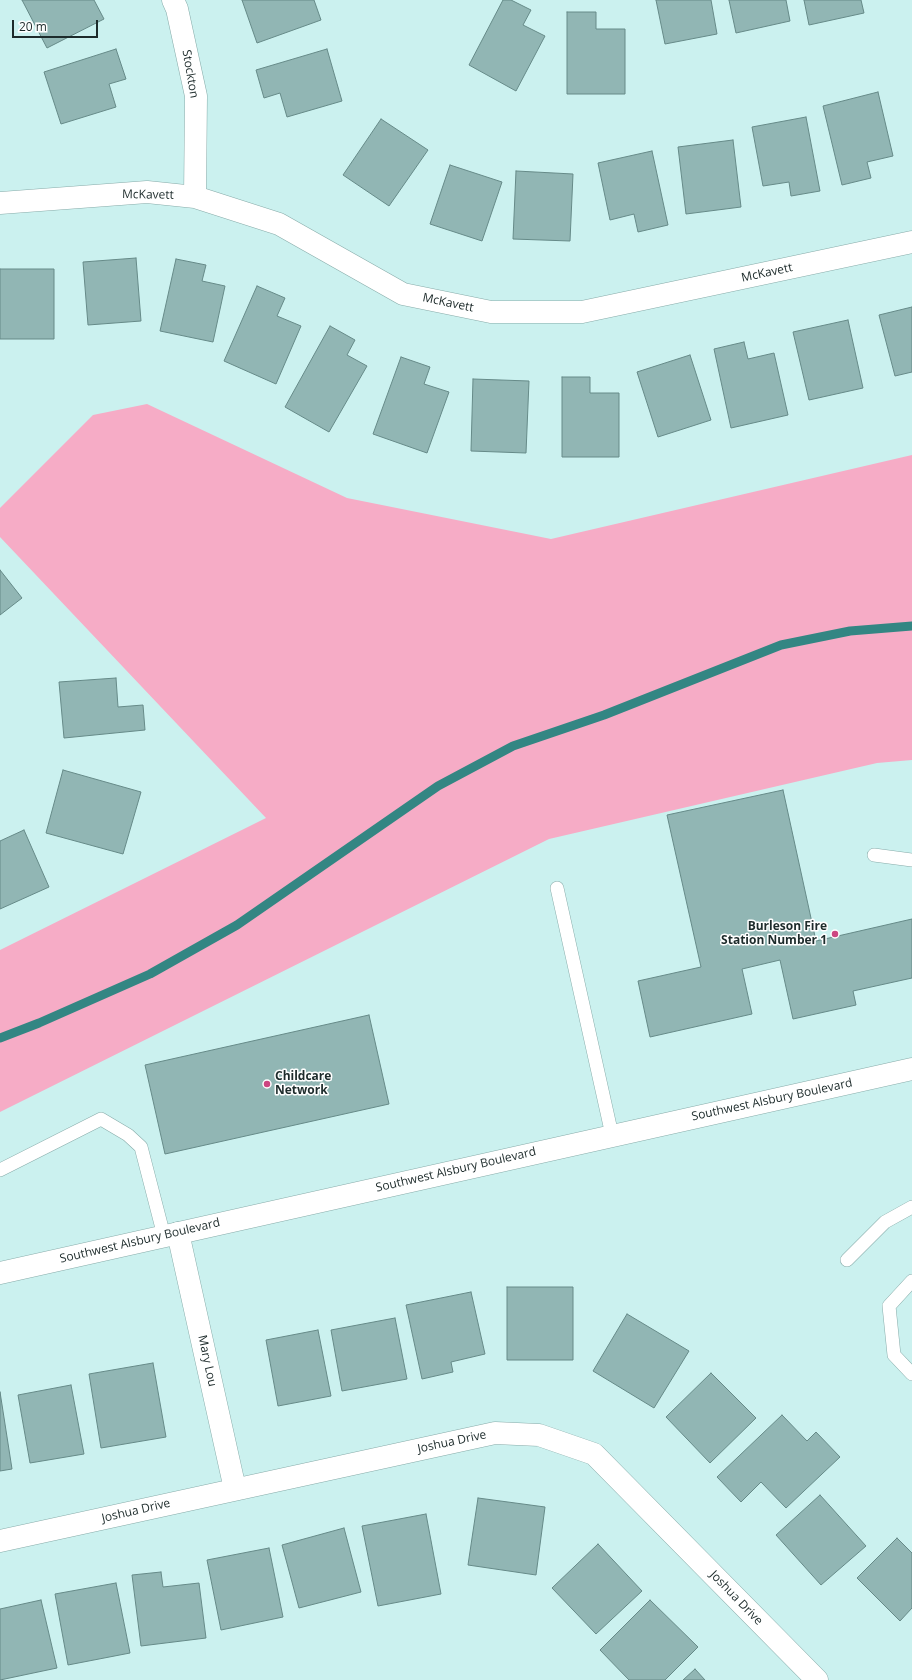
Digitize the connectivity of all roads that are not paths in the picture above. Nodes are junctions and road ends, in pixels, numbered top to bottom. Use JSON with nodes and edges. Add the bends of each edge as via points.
{"nodes":[{"id":1,"x":173,"y":0,"type":"edge"},
{"id":2,"x":195,"y":197,"type":"junction"},
{"id":3,"x":0,"y":203,"type":"edge"},
{"id":4,"x":912,"y":242,"type":"edge"},
{"id":5,"x":874,"y":855,"type":"dead end"},
{"id":6,"x":912,"y":860,"type":"edge"},
{"id":7,"x":557,"y":888,"type":"dead end"},
{"id":8,"x":912,"y":1069,"type":"edge"},
{"id":9,"x":612,"y":1135,"type":"junction"},
{"id":10,"x":0,"y":1170,"type":"edge"},
{"id":11,"x":912,"y":1207,"type":"edge"},
{"id":12,"x":171,"y":1234,"type":"junction"},
{"id":13,"x":847,"y":1260,"type":"dead end"},
{"id":14,"x":0,"y":1273,"type":"edge"},
{"id":15,"x":912,"y":1281,"type":"edge"},
{"id":16,"x":912,"y":1374,"type":"edge"},
{"id":17,"x":235,"y":1489,"type":"junction"},
{"id":18,"x":0,"y":1541,"type":"edge"},
{"id":19,"x":816,"y":1680,"type":"edge"}],
"edges":[{"from":1,"to":2,"type":"street","name":"Stockton","via":[[196,96]]},
{"from":2,"to":3,"type":"street","name":"McKavett","via":[[147,192]]},
{"from":2,"to":4,"type":"street","name":"McKavett","via":[[279,224],[403,294],[491,312],[582,312]]},
{"from":5,"to":6,"type":"lane"},
{"from":7,"to":9,"type":"lane"},
{"from":8,"to":9,"type":"street","name":"Southwest Alsbury Boulevard"},
{"from":9,"to":12,"type":"street","name":"Southwest Alsbury Boulevard"},
{"from":10,"to":12,"type":"lane","via":[[101,1119],[128,1135],[141,1147]]},
{"from":11,"to":13,"type":"lane","via":[[885,1222]]},
{"from":12,"to":14,"type":"street","name":"Southwest Alsbury Boulevard"},
{"from":12,"to":17,"type":"street","name":"Mary Lou"},
{"from":15,"to":16,"type":"lane","via":[[889,1306],[894,1355]]},
{"from":17,"to":18,"type":"street","name":"Joshua Drive"},
{"from":17,"to":19,"type":"street","name":"Joshua Drive","via":[[495,1433],[538,1436],[574,1447],[594,1454]]}]}
